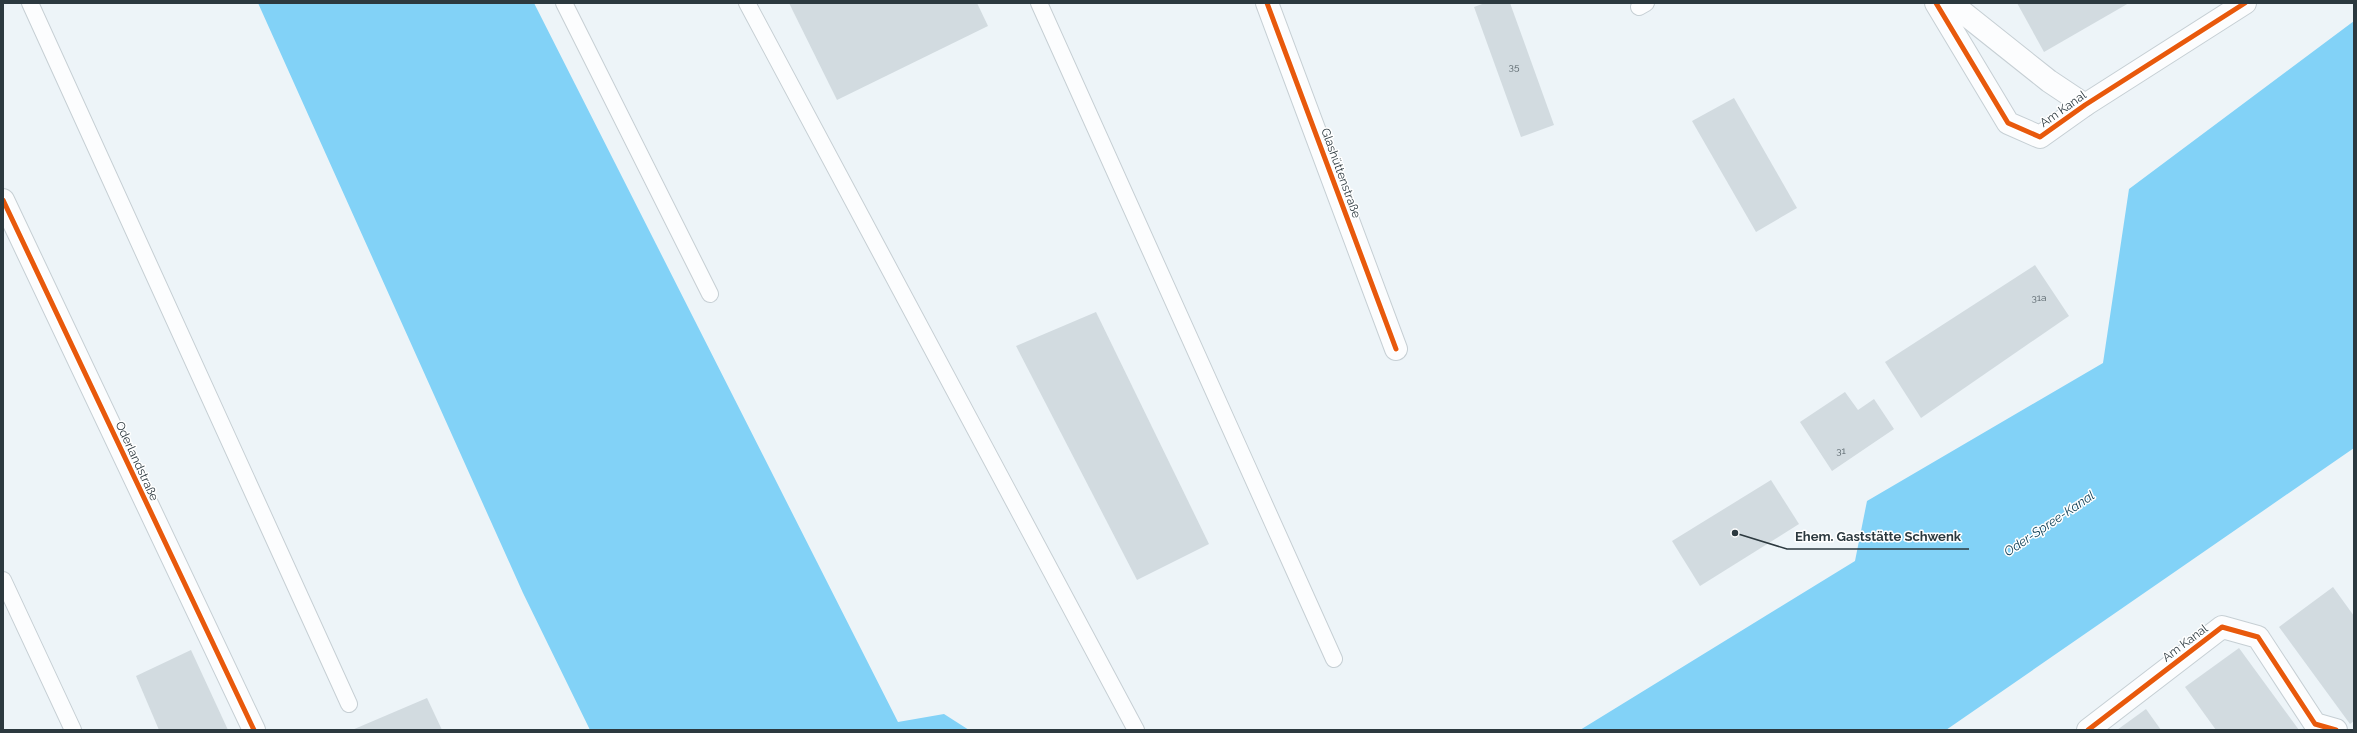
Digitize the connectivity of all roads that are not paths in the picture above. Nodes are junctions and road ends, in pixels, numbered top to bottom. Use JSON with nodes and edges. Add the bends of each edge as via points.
{"nodes":[{"id":1,"x":30,"y":3,"type":"edge"},
{"id":2,"x":564,"y":3,"type":"edge"},
{"id":3,"x":747,"y":3,"type":"edge"},
{"id":4,"x":1039,"y":3,"type":"edge"},
{"id":5,"x":1267,"y":3,"type":"edge"},
{"id":6,"x":1936,"y":3,"type":"edge"},
{"id":7,"x":1952,"y":3,"type":"edge"},
{"id":8,"x":2245,"y":3,"type":"edge"},
{"id":9,"x":2085,"y":105,"type":"junction"},
{"id":10,"x":3,"y":200,"type":"edge"},
{"id":11,"x":710,"y":294,"type":"dead end"},
{"id":12,"x":1396,"y":349,"type":"dead end"},
{"id":13,"x":3,"y":580,"type":"edge"},
{"id":14,"x":1334,"y":659,"type":"dead end"},
{"id":15,"x":349,"y":704,"type":"dead end"},
{"id":16,"x":73,"y":730,"type":"edge"},
{"id":17,"x":254,"y":730,"type":"edge"},
{"id":18,"x":1136,"y":730,"type":"edge"},
{"id":19,"x":2088,"y":730,"type":"edge"},
{"id":20,"x":2336,"y":730,"type":"edge"}],
"edges":[{"from":1,"to":15,"type":"lane"},
{"from":2,"to":11,"type":"lane"},
{"from":3,"to":18,"type":"lane"},
{"from":4,"to":14,"type":"lane"},
{"from":5,"to":12,"type":"street","name":"Glashüttenstraße"},
{"from":6,"to":9,"type":"street","name":"Am Kanal","via":[[2008,123],[2040,137]]},
{"from":7,"to":9,"type":"street","name":"Am Kanal","via":[[2049,80]]},
{"from":8,"to":9,"type":"street","name":"Am Kanal"},
{"from":10,"to":17,"type":"street","name":"Oderlandstraße"},
{"from":13,"to":16,"type":"lane"},
{"from":19,"to":20,"type":"street","name":"Am Kanal","via":[[2222,627],[2258,637],[2315,724]]}]}
